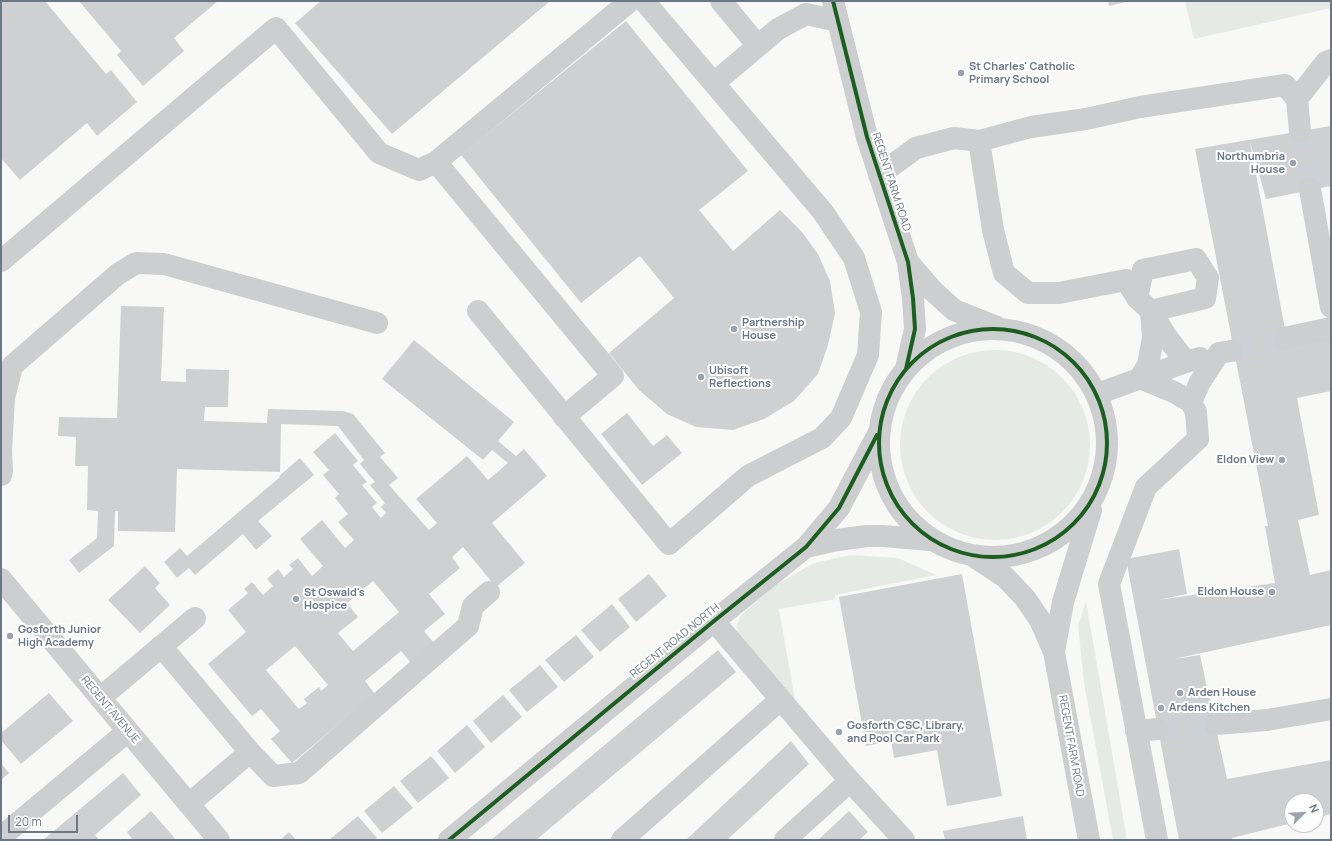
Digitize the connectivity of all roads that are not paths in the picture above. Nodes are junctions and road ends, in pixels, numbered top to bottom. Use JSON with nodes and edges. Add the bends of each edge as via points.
{"nodes":[{"id":1,"x":630,"y":1,"type":"edge"},
{"id":2,"x":644,"y":1,"type":"edge"},
{"id":3,"x":721,"y":1,"type":"edge"},
{"id":4,"x":836,"y":11,"type":"edge"},
{"id":5,"x":758,"y":46,"type":"junction"},
{"id":6,"x":1331,"y":60,"type":"edge"},
{"id":7,"x":714,"y":83,"type":"junction"},
{"id":8,"x":1296,"y":99,"type":"junction"},
{"id":9,"x":1300,"y":131,"type":"tunnel mouth"},
{"id":10,"x":979,"y":141,"type":"junction"},
{"id":11,"x":436,"y":162,"type":"junction"},
{"id":12,"x":879,"y":175,"type":"junction"},
{"id":13,"x":1310,"y":189,"type":"tunnel mouth"},
{"id":14,"x":1,"y":261,"type":"edge"},
{"id":15,"x":908,"y":262,"type":"junction"},
{"id":16,"x":1144,"y":304,"type":"junction"},
{"id":17,"x":1331,"y":307,"type":"edge"},
{"id":18,"x":478,"y":311,"type":"dead end"},
{"id":19,"x":377,"y":323,"type":"dead end"},
{"id":20,"x":1331,"y":328,"type":"edge"},
{"id":21,"x":1002,"y":330,"type":"junction"},
{"id":22,"x":1284,"y":338,"type":"tunnel mouth"},
{"id":23,"x":1186,"y":362,"type":"junction"},
{"id":24,"x":906,"y":369,"type":"junction"},
{"id":25,"x":1140,"y":378,"type":"junction"},
{"id":26,"x":1097,"y":394,"type":"junction"},
{"id":27,"x":1191,"y":402,"type":"junction"},
{"id":28,"x":564,"y":417,"type":"junction"},
{"id":29,"x":880,"y":428,"type":"junction"},
{"id":30,"x":1,"y":475,"type":"edge"},
{"id":31,"x":1093,"y":501,"type":"junction"},
{"id":32,"x":930,"y":540,"type":"junction"},
{"id":33,"x":806,"y":547,"type":"junction"},
{"id":34,"x":972,"y":556,"type":"junction"},
{"id":35,"x":1,"y":579,"type":"edge"},
{"id":36,"x":489,"y":592,"type":"dead end"},
{"id":37,"x":194,"y":618,"type":"dead end"},
{"id":38,"x":714,"y":621,"type":"junction"},
{"id":39,"x":161,"y":646,"type":"junction"},
{"id":40,"x":1054,"y":652,"type":"junction"},
{"id":41,"x":100,"y":698,"type":"junction"},
{"id":42,"x":780,"y":700,"type":"junction"},
{"id":43,"x":1331,"y":709,"type":"edge"},
{"id":44,"x":1215,"y":724,"type":"tunnel mouth"},
{"id":45,"x":1158,"y":729,"type":"tunnel mouth"},
{"id":46,"x":128,"y":731,"type":"junction"},
{"id":47,"x":1136,"y":731,"type":"junction"},
{"id":48,"x":250,"y":752,"type":"junction"},
{"id":49,"x":850,"y":781,"type":"junction"},
{"id":50,"x":189,"y":804,"type":"junction"},
{"id":51,"x":1,"y":837,"type":"edge"},
{"id":52,"x":220,"y":840,"type":"edge"},
{"id":53,"x":449,"y":840,"type":"edge"},
{"id":54,"x":622,"y":840,"type":"edge"},
{"id":55,"x":785,"y":840,"type":"edge"},
{"id":56,"x":904,"y":840,"type":"edge"},
{"id":57,"x":1089,"y":840,"type":"edge"},
{"id":58,"x":1157,"y":840,"type":"edge"}],
"edges":[{"from":1,"to":11,"type":"street"},
{"from":2,"to":7,"type":"street"},
{"from":3,"to":5,"type":"street"},
{"from":4,"to":5,"type":"street","via":[[806,14],[778,29]]},
{"from":4,"to":12,"type":"street","name":"REGENT FARM ROAD"},
{"from":5,"to":7,"type":"street"},
{"from":6,"to":8,"type":"street","via":[[1326,62]]},
{"from":7,"to":28,"type":"street","via":[[823,212],[854,258],[871,312],[868,355],[841,418],[822,438],[748,476],[669,544]]},
{"from":8,"to":9,"type":"street"},
{"from":8,"to":10,"type":"street","via":[[1285,85],[1030,127]]},
{"from":10,"to":12,"type":"street","via":[[954,138],[916,148]]},
{"from":10,"to":16,"type":"street","via":[[993,230],[1004,273],[1028,293],[1060,293],[1126,280]]},
{"from":11,"to":14,"type":"street","via":[[419,170],[379,153],[276,28]]},
{"from":11,"to":28,"type":"street","via":[[613,376]]},
{"from":12,"to":15,"type":"street","name":"REGENT FARM ROAD"},
{"from":13,"to":17,"type":"street"},
{"from":15,"to":21,"type":"street","name":"REGENT FARM ROAD","via":[[933,291],[954,310]]},
{"from":15,"to":24,"type":"street","name":"REGENT FARM ROAD","via":[[915,329]]},
{"from":16,"to":23,"type":"street"},
{"from":16,"to":25,"type":"street","via":[[1152,337],[1148,365]]},
{"from":18,"to":28,"type":"street"},
{"from":19,"to":30,"type":"street","via":[[164,264],[136,262],[118,274],[12,366],[4,398]]},
{"from":20,"to":22,"type":"street"},
{"from":21,"to":24,"type":"street","name":"REGENT FARM ROAD","via":[[984,328],[952,336],[920,354]]},
{"from":21,"to":26,"type":"street","name":"REGENT FARM ROAD","via":[[1017,330],[1048,342],[1075,362]]},
{"from":23,"to":25,"type":"street"},
{"from":23,"to":27,"type":"street","via":[[1225,352],[1200,382]]},
{"from":24,"to":29,"type":"street","name":"REGENT FARM ROAD","via":[[896,380],[882,413]]},
{"from":25,"to":26,"type":"street"},
{"from":25,"to":27,"type":"street"},
{"from":26,"to":31,"type":"street","name":"REGENT FARM ROAD","via":[[1107,426],[1106,465]]},
{"from":27,"to":47,"type":"street","via":[[1196,412],[1198,439],[1146,487],[1109,584]]},
{"from":29,"to":32,"type":"street","name":"REGENT FARM ROAD","via":[[878,448],[885,484],[903,516]]},
{"from":29,"to":33,"type":"street","name":"REGENT ROAD NORTH","via":[[839,508]]},
{"from":31,"to":34,"type":"street","name":"REGENT FARM ROAD","via":[[1068,531],[1036,551],[1000,559]]},
{"from":31,"to":40,"type":"street","name":"REGENT FARM ROAD","via":[[1063,602]]},
{"from":32,"to":33,"type":"street","name":"REGENT ROAD NORTH","via":[[867,536]]},
{"from":32,"to":34,"type":"street","name":"REGENT FARM ROAD"},
{"from":33,"to":38,"type":"street","name":"REGENT ROAD NORTH"},
{"from":34,"to":40,"type":"street","name":"REGENT FARM ROAD","via":[[1005,577],[1025,598],[1040,620]]},
{"from":35,"to":41,"type":"street","name":"REGENT AVENUE"},
{"from":36,"to":48,"type":"street","via":[[473,606],[468,626],[299,773],[273,776]]},
{"from":37,"to":39,"type":"street"},
{"from":38,"to":42,"type":"street"},
{"from":38,"to":53,"type":"street","name":"REGENT ROAD NORTH"},
{"from":39,"to":41,"type":"street"},
{"from":39,"to":48,"type":"street"},
{"from":40,"to":57,"type":"street","name":"REGENT FARM ROAD"},
{"from":41,"to":46,"type":"street","name":"REGENT AVENUE"},
{"from":42,"to":49,"type":"street"},
{"from":42,"to":54,"type":"street"},
{"from":43,"to":44,"type":"street","via":[[1267,720]]},
{"from":45,"to":47,"type":"street"},
{"from":46,"to":50,"type":"street","name":"REGENT AVENUE"},
{"from":46,"to":51,"type":"street"},
{"from":47,"to":58,"type":"street"},
{"from":48,"to":50,"type":"street"},
{"from":49,"to":55,"type":"street"},
{"from":49,"to":56,"type":"street"},
{"from":50,"to":52,"type":"street","name":"REGENT AVENUE"}]}
